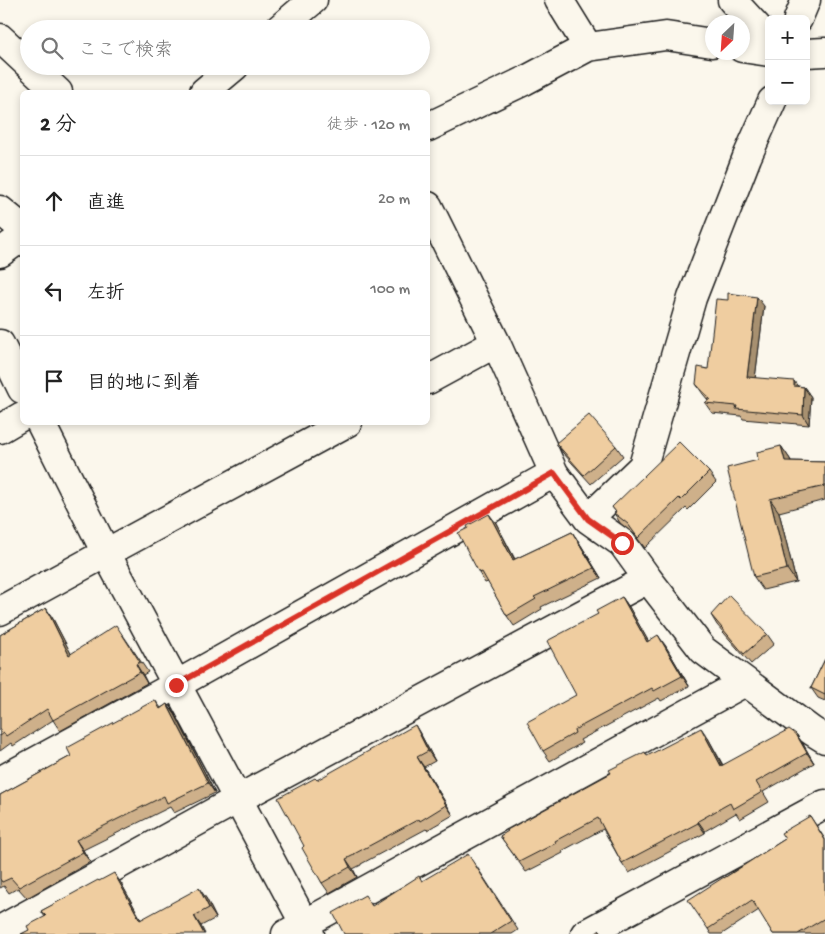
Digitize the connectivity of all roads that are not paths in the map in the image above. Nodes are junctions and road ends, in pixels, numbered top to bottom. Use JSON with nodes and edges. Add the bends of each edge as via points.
{"nodes":[{"id":1,"x":313,"y":0,"type":"edge"},
{"id":2,"x":559,"y":0,"type":"edge"},
{"id":3,"x":732,"y":0,"type":"edge"},
{"id":4,"x":806,"y":0,"type":"edge"},
{"id":5,"x":800,"y":15,"type":"edge"},
{"id":6,"x":290,"y":20,"type":"edge"},
{"id":7,"x":765,"y":36,"type":"edge"},
{"id":8,"x":0,"y":38,"type":"edge"},
{"id":9,"x":705,"y":42,"type":"edge"},
{"id":10,"x":588,"y":47,"type":"junction"},
{"id":11,"x":750,"y":49,"type":"edge"},
{"id":12,"x":765,"y":51,"type":"edge"},
{"id":13,"x":825,"y":52,"type":"edge"},
{"id":14,"x":810,"y":53,"type":"edge"},
{"id":15,"x":20,"y":57,"type":"edge"},
{"id":16,"x":39,"y":75,"type":"edge"},
{"id":17,"x":224,"y":75,"type":"edge"},
{"id":18,"x":56,"y":90,"type":"edge"},
{"id":19,"x":206,"y":90,"type":"edge"},
{"id":20,"x":770,"y":105,"type":"edge"},
{"id":21,"x":430,"y":127,"type":"edge"},
{"id":22,"x":0,"y":210,"type":"edge"},
{"id":23,"x":430,"y":210,"type":"edge"},
{"id":24,"x":20,"y":226,"type":"edge"},
{"id":25,"x":20,"y":238,"type":"edge"},
{"id":26,"x":0,"y":253,"type":"edge"},
{"id":27,"x":496,"y":343,"type":"junction"},
{"id":28,"x":0,"y":344,"type":"edge"},
{"id":29,"x":430,"y":379,"type":"edge"},
{"id":30,"x":20,"y":385,"type":"edge"},
{"id":31,"x":20,"y":417,"type":"edge"},
{"id":32,"x":42,"y":425,"type":"edge"},
{"id":33,"x":342,"y":425,"type":"edge"},
{"id":34,"x":0,"y":429,"type":"edge"},
{"id":35,"x":554,"y":473,"type":"junction"},
{"id":36,"x":588,"y":519,"type":"junction"},
{"id":37,"x":106,"y":553,"type":"junction"},
{"id":38,"x":648,"y":579,"type":"junction"},
{"id":39,"x":0,"y":611,"type":"edge"},
{"id":40,"x":745,"y":682,"type":"junction"},
{"id":41,"x":176,"y":685,"type":"junction"},
{"id":42,"x":825,"y":739,"type":"edge"},
{"id":43,"x":0,"y":780,"type":"edge"},
{"id":44,"x":238,"y":799,"type":"junction"},
{"id":45,"x":825,"y":804,"type":"edge"},
{"id":46,"x":0,"y":930,"type":"edge"},
{"id":47,"x":300,"y":931,"type":"edge"},
{"id":48,"x":585,"y":934,"type":"edge"}],
"edges":[{"from":1,"to":6,"type":"street"},
{"from":2,"to":10,"type":"street"},
{"from":3,"to":7,"type":"street"},
{"from":4,"to":5,"type":"street"},
{"from":8,"to":15,"type":"street"},
{"from":9,"to":10,"type":"street","via":[[666,36]]},
{"from":10,"to":21,"type":"street"},
{"from":11,"to":12,"type":"street"},
{"from":13,"to":14,"type":"street"},
{"from":16,"to":18,"type":"street"},
{"from":17,"to":19,"type":"street"},
{"from":20,"to":36,"type":"street","via":[[692,298],[643,466]]},
{"from":22,"to":24,"type":"street"},
{"from":23,"to":27,"type":"street"},
{"from":25,"to":26,"type":"street"},
{"from":27,"to":29,"type":"street"},
{"from":27,"to":35,"type":"street"},
{"from":28,"to":30,"type":"street"},
{"from":31,"to":34,"type":"street"},
{"from":32,"to":37,"type":"street"},
{"from":33,"to":37,"type":"street"},
{"from":35,"to":36,"type":"street"},
{"from":35,"to":41,"type":"street"},
{"from":36,"to":38,"type":"street","via":[[622,543]]},
{"from":37,"to":39,"type":"street"},
{"from":37,"to":41,"type":"street"},
{"from":38,"to":40,"type":"street","via":[[703,650]]},
{"from":38,"to":44,"type":"street"},
{"from":40,"to":42,"type":"street"},
{"from":40,"to":47,"type":"street"},
{"from":41,"to":43,"type":"street"},
{"from":41,"to":44,"type":"street"},
{"from":44,"to":46,"type":"street"},
{"from":44,"to":47,"type":"street"},
{"from":45,"to":48,"type":"street"}]}
